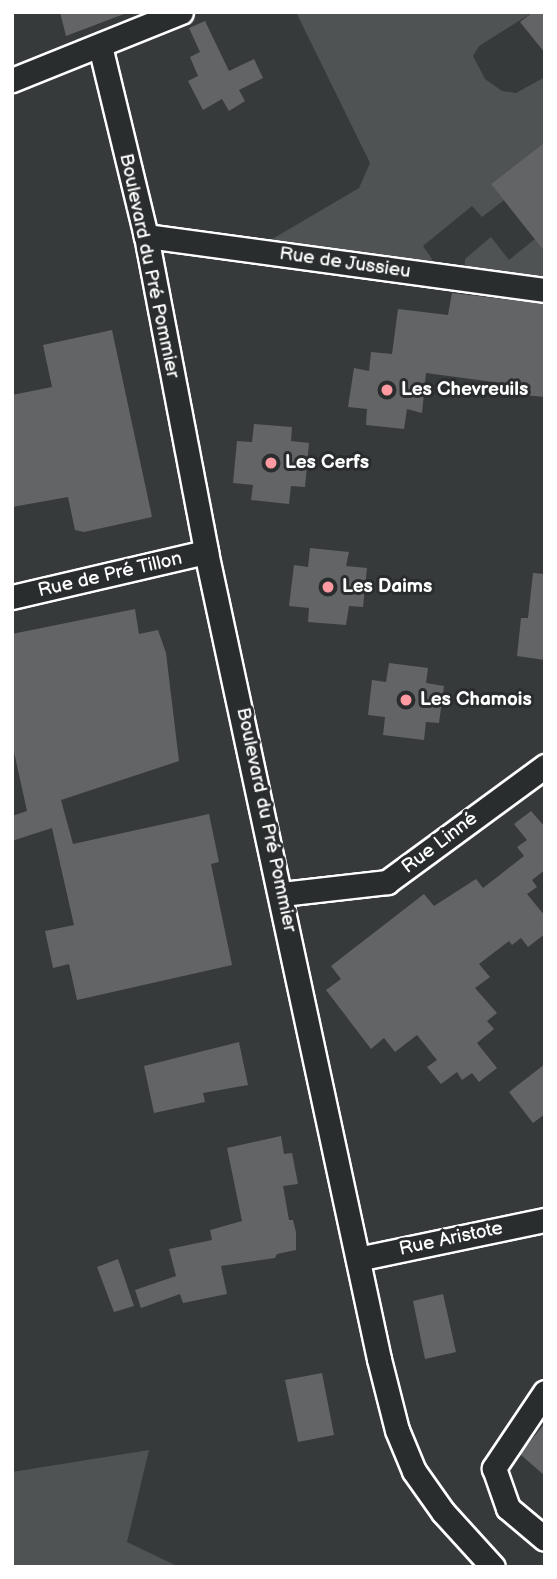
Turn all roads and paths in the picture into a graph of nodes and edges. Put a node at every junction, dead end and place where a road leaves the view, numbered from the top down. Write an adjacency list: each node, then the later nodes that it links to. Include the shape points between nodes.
1 (181, 12): 2 (street)
2 (100, 46): 3 (street); 4 (street, Boulevard du Pré Pommier)
3 (12, 80)
4 (146, 236): 5 (street, Rue de Jussieu); 6 (street, Boulevard du Pré Pommier)
5 (545, 290)
6 (206, 552): 7 (street, Rue de Pré Tillon); 9 (street, Boulevard du Pré Pommier)
7 (12, 597)
8 (545, 766): 9 (street, Rue Linné, via 387,882)
9 (282, 894): 11 (street, Boulevard du Pré Pommier)
10 (545, 1220): 11 (street, Rue Aristote)
11 (358, 1259): 14 (street, Boulevard du Pré Pommier, via 397,1430 414,1471 443,1512)
12 (545, 1392): 13 (street, via 494,1468 508,1508)
13 (545, 1539)
14 (493, 1567)

